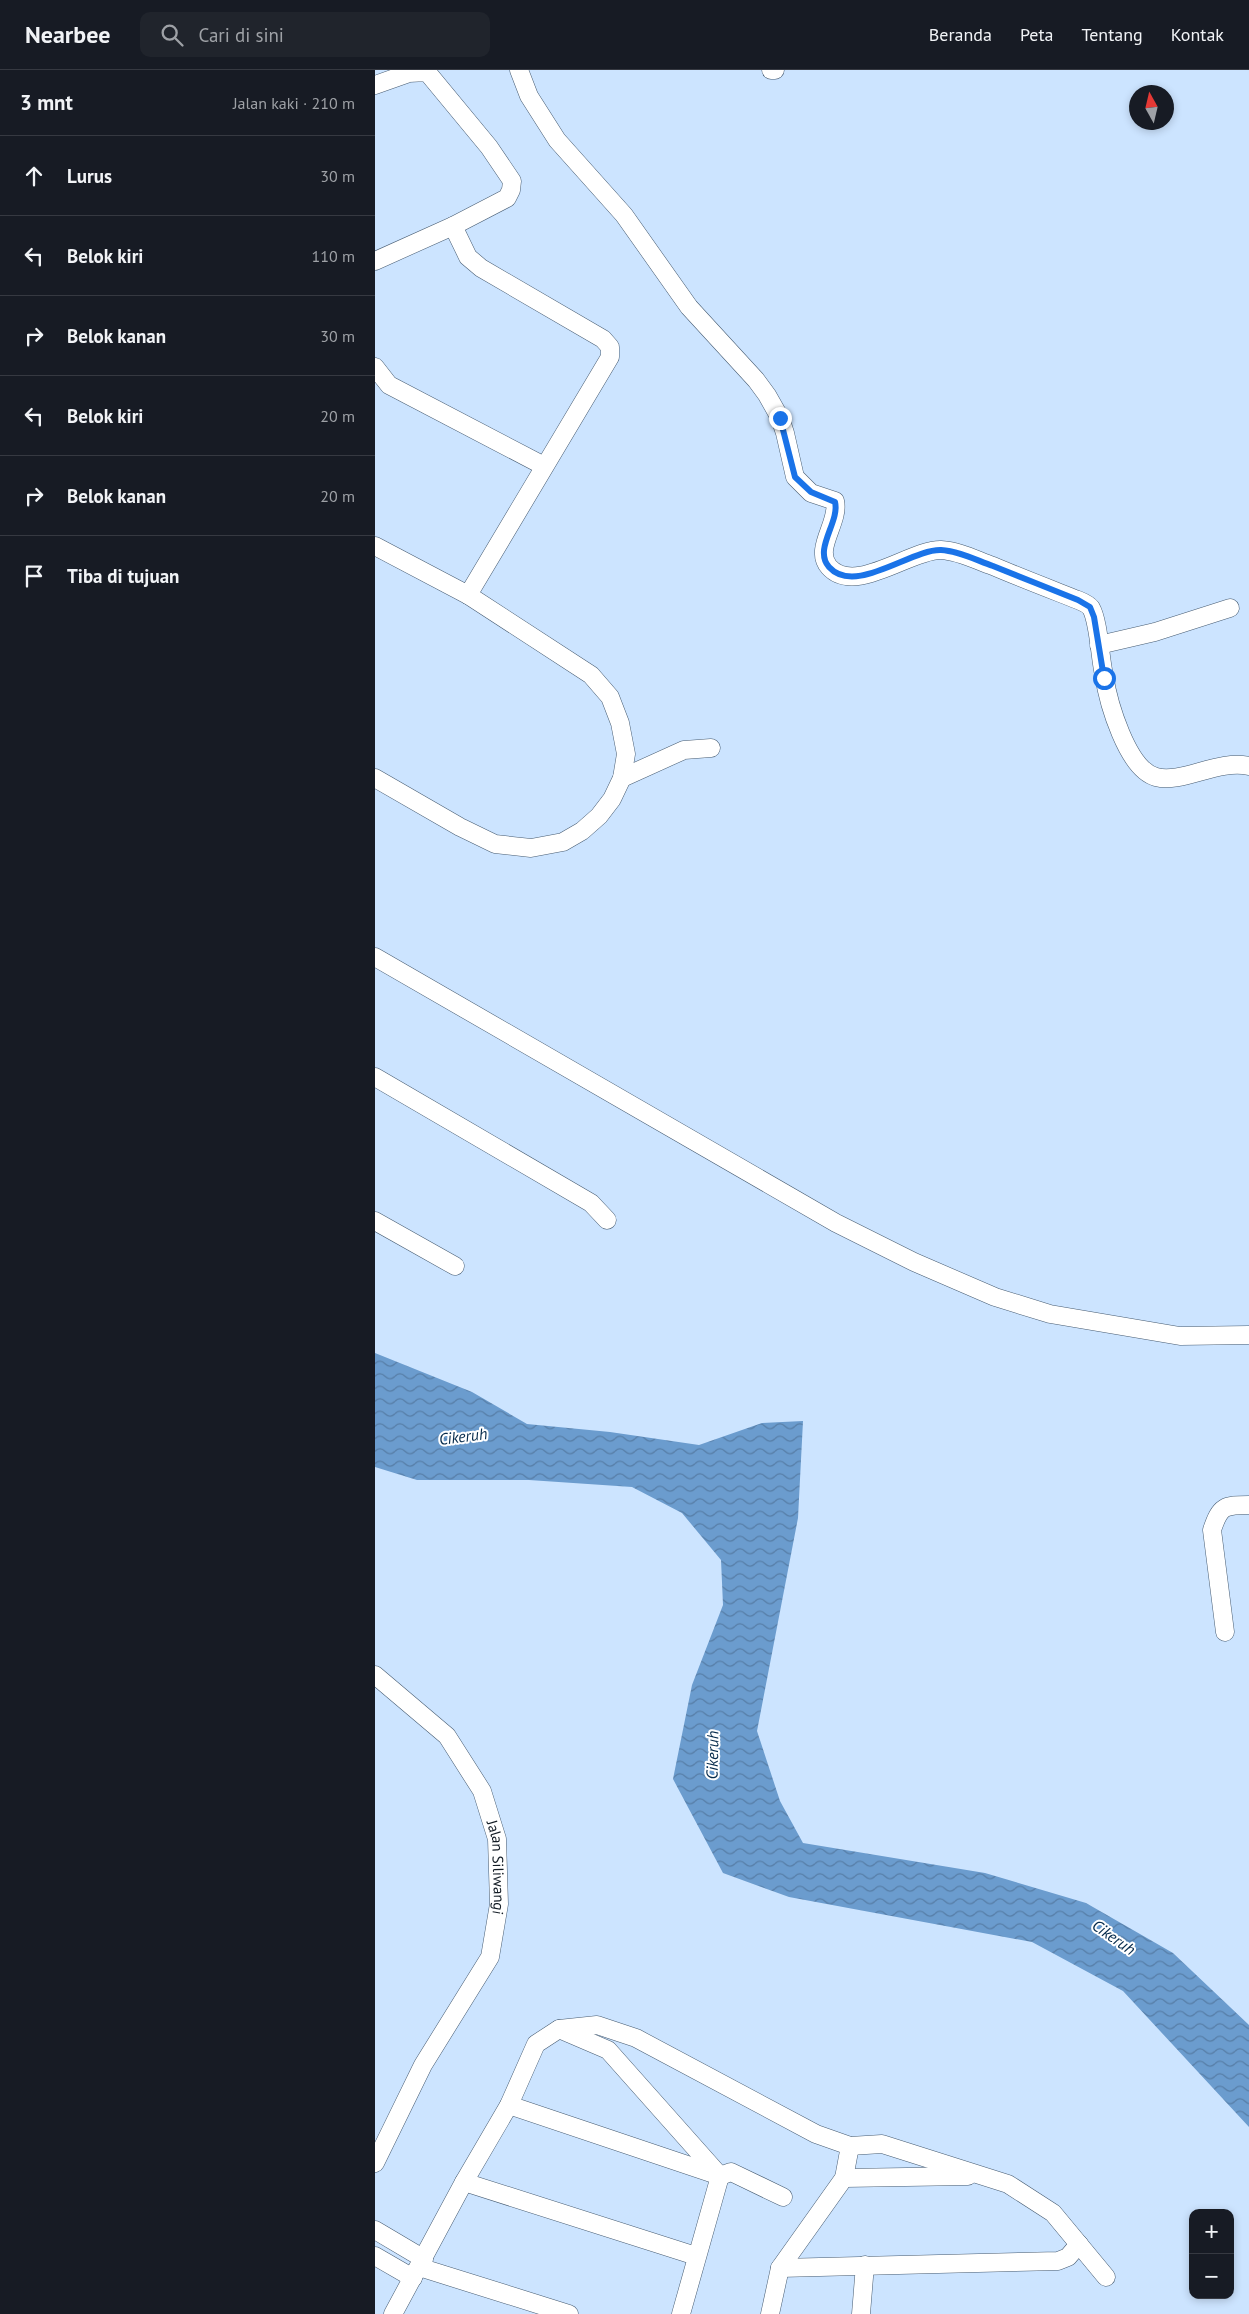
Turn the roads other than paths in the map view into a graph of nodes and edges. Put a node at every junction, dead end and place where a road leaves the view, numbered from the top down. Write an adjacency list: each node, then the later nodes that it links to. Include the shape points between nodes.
1 (519, 70): 12 (street, via 529,96 557,140 624,215 689,307 767,395 780,418 795,477 811,492 835,502 834,520 824,546 829,567 845,576 857,576 930,552 941,550 964,555 1084,602 1094,617)
2 (771, 70): 3 (street)
3 (775, 70)
4 (375, 84): 5 (street, via 409,73 427,72 489,147 512,181 507,198)
5 (453, 226): 6 (street); 8 (street, via 468,257 481,268 603,339 610,347 610,357)
6 (375, 261)
7 (375, 367): 8 (street, via 389,385)
8 (544, 466): 10 (street)
9 (375, 546): 10 (street)
10 (468, 595): 16 (street, via 591,675 611,697 621,723 626,754)
11 (1230, 608): 12 (street, via 1155,632)
12 (1099, 645): 14 (street, via 1115,720 1140,767 1165,779 1225,765 1238,763)
13 (711, 748): 16 (street, via 684,750)
14 (1249, 766)
15 (375, 778): 16 (street, via 495,844 531,848 563,842 582,831 599,816)
16 (622, 778)
17 (375, 957): 22 (street, via 835,1223 914,1262 995,1297 1050,1314 1180,1336)
18 (375, 1077): 19 (street, via 591,1203)
19 (607, 1220)
20 (375, 1221): 21 (street)
21 (455, 1266)
22 (1249, 1336)
23 (1249, 1505): 24 (street, via 1226,1507 1217,1514 1212,1530)
24 (1225, 1632)
25 (375, 1675): 29 (street, Jalan Siliwangi, via 447,1736 482,1791 497,1839 499,1904 490,1958 423,2065)
26 (559, 2029): 27 (street, via 536,2044); 28 (street, via 597,2025 636,2038 816,2134); 30 (street, via 608,2050)
27 (509, 2106): 30 (street); 33 (street)
28 (850, 2146): 31 (street, via 882,2144); 32 (street)
29 (375, 2163)
30 (720, 2176): 34 (street, via 731,2172); 38 (street)
31 (984, 2176): 32 (street); 36 (street, via 1009,2184 1053,2213)
32 (843, 2178): 41 (street)
33 (464, 2182): 38 (street); 40 (street)
34 (783, 2197)
35 (375, 2230): 40 (street)
36 (1079, 2244): 39 (street, via 1068,2257 1057,2261); 42 (street)
37 (375, 2256): 40 (street)
38 (696, 2256): 45 (street)
39 (865, 2265): 41 (street); 47 (street)
40 (419, 2268): 43 (street); 44 (street)
41 (780, 2268): 46 (street)
42 (1106, 2276)
43 (393, 2314)
44 (569, 2314)
45 (681, 2314)
46 (770, 2314)
47 (861, 2314)

